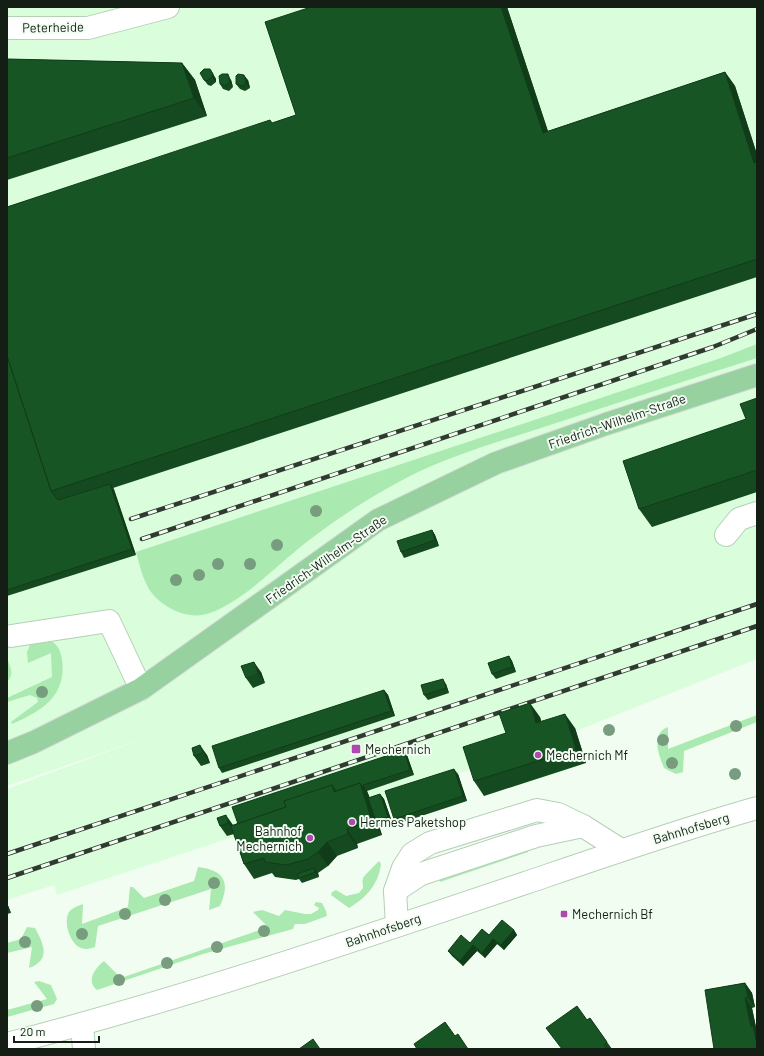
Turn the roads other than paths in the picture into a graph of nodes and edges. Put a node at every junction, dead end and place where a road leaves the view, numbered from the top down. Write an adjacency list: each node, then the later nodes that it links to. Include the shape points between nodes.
1 (168, 7): 2 (street, Peterheide, via 88,28)
2 (7, 28)
3 (757, 375): 7 (main road, Friedrich-Wilhelm-Straße, via 496,463 378,520)
4 (757, 513): 5 (street, via 739,519)
5 (726, 535)
6 (11, 636): 7 (street, via 109,621)
7 (141, 689): 8 (main road, Friedrich-Wilhelm-Straße)
8 (7, 753)
9 (757, 808): 10 (street, Bahnhofsberg)
10 (621, 850): 11 (street, Bahnhofsberg); 11 (street, via 558,814 537,810 430,843 412,854 403,868 395,890)
11 (397, 925): 12 (street, Bahnhofsberg)
12 (82, 1025): 13 (street, Bahnhofsberg); 14 (street)
13 (7, 1044)
14 (84, 1049)

